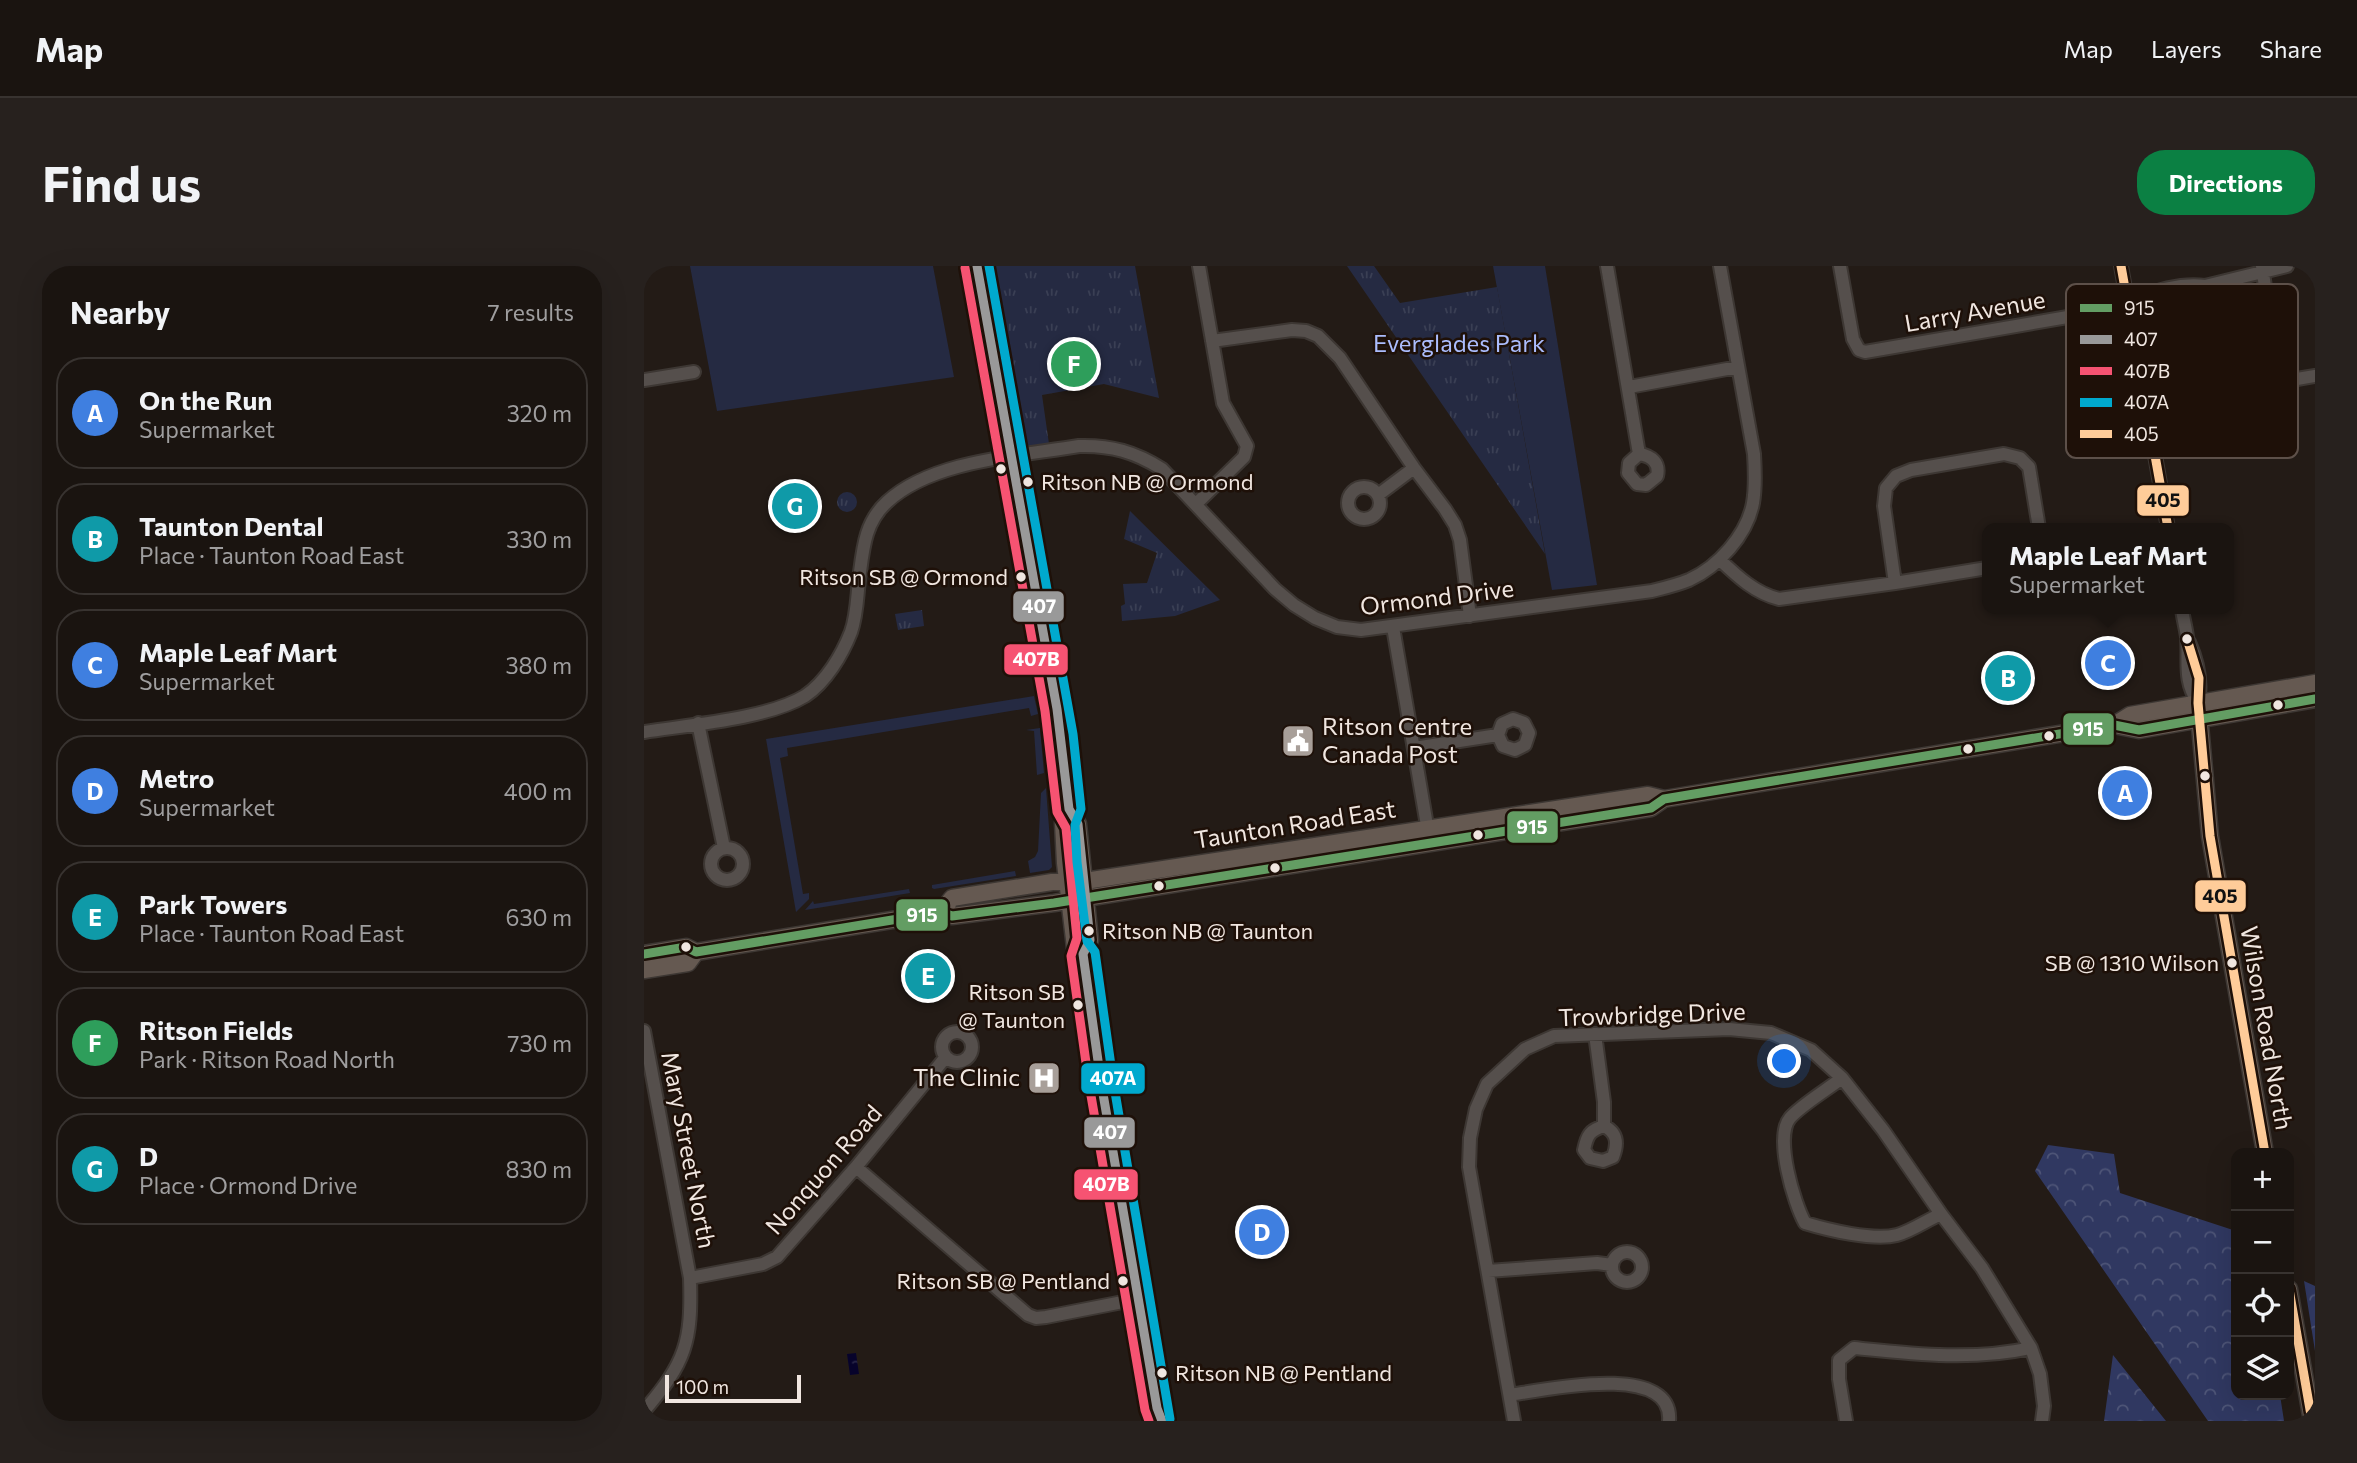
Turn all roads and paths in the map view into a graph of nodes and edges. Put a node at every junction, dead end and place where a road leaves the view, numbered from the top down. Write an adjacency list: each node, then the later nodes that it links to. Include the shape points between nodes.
1 (977, 266): 18 (main road)
2 (1199, 266): 12 (street)
3 (1607, 266): 16 (street)
4 (1720, 266): 13 (street, Ormond Drive)
5 (1840, 266): 11 (street, Larry Avenue, via 1859,350 1870,352)
6 (2121, 266): 9 (street)
7 (2287, 266): 8 (street, Larry Avenue)
8 (2262, 268): 10 (street, Larry Avenue)
9 (2124, 284)
10 (2211, 284)
11 (2066, 317)
12 (1212, 341): 20 (street, via 1292,330 1318,336 1340,358); 22 (street, via 1223,403 1246,440 1247,452)
13 (1738, 367): 16 (street); 25 (street, Ormond Drive, via 1756,478 1753,506)
14 (694, 372): 15 (street)
15 (644, 380)
16 (1629, 387): 17 (street)
17 (1639, 454)
18 (1012, 457): 22 (street, Ormond Drive, via 1079,446 1118,448 1142,456 1162,470); 34 (street, Ormond Drive, via 956,467 913,483 874,515 865,535 851,631 838,660 806,695 771,710); 39 (main road, via 1061,736)
19 (2155, 458): 24 (street)
20 (1414, 468): 21 (street); 29 (street, via 1455,525)
21 (1378, 495)
22 (1196, 504): 30 (street, Ormond Drive, via 1294,605 1348,629)
23 (2038, 523): 27 (street, via 2029,467 2020,458 2004,454 1896,475 1886,488 1884,506)
24 (2167, 523)
25 (1720, 560): 27 (street, via 1750,587 1779,599); 29 (street, Ormond Drive, via 1689,580 1652,591)
26 (1982, 569): 27 (street)
27 (1895, 583)
28 (2183, 614): 33 (street, Wilson Road North, via 2190,689)
29 (1470, 616): 30 (street, Ormond Drive)
30 (1393, 627): 37 (street)
31 (2315, 683): 33 (main road, Taunton Road East)
32 (2315, 699): 33 (main road, Taunton Road East)
33 (2199, 711): 38 (main road, Taunton Road East, via 2138,730 2114,725); 56 (main road, Wilson Road North, via 2210,836)
34 (698, 723): 35 (street, Ormond Drive); 42 (street)
35 (644, 732)
36 (1498, 735): 37 (street)
37 (1414, 748): 40 (street)
38 (1664, 799): 40 (main road, Taunton Road East, via 1648,795); 41 (main road, Taunton Road East, via 1651,808)
39 (1069, 809): 43 (main road, via 1063,823); 44 (main road, via 1077,824)
40 (1427, 827): 41 (street); 44 (main road, Taunton Road East)
41 (1430, 844): 44 (main road, Taunton Road East)
42 (724, 848)
43 (1067, 882): 44 (main road, Taunton Road East); 45 (main road); 46 (main road, Taunton Road East, via 952,898)
44 (1086, 890): 45 (main road, Taunton Road East); 49 (main road, via 1090,940)
45 (1069, 901): 46 (main road, Taunton Road East, via 952,916); 49 (main road, via 1076,948)
46 (941, 912): 47 (main road, Taunton Road East)
47 (696, 952): 48 (main road, Taunton Road East, via 686,947); 50 (main road, Taunton Road East, via 688,963)
48 (644, 954)
49 (1083, 954): 62 (main road)
50 (644, 970)
51 (644, 1031): 61 (street, Mary Street North)
52 (1595, 1034): 54 (street, Trowbridge Drive, via 1729,1029 1771,1033 1811,1050); 55 (street); 60 (street, Trowbridge Drive, via 1554,1036 1525,1049 1487,1084 1474,1118 1469,1167)
53 (945, 1058): 57 (street, Nonquon Road)
54 (1842, 1079): 58 (street, Trowbridge Drive); 58 (street, via 1788,1119 1782,1138 1796,1206 1805,1223 1896,1235)
55 (1604, 1126)
56 (2264, 1148)
57 (856, 1167): 61 (street, Nonquon Road, via 771,1261); 62 (street, via 1028,1315 1046,1317)
58 (1941, 1214): 64 (street, Trowbridge Drive, via 1982,1268)
59 (1612, 1265): 60 (street)
60 (1488, 1271): 65 (street, Trowbridge Drive)
61 (690, 1278): 66 (street, via 691,1317 681,1361)
62 (1138, 1299): 67 (main road)
63 (2294, 1318): 72 (main road)
64 (2031, 1348): 70 (street, via 1933,1356 1854,1349 1839,1360); 71 (street, Trowbridge Drive, via 2040,1374)
65 (1510, 1395): 68 (street, Trowbridge Drive); 69 (street, via 1580,1384 1641,1385 1661,1396)
66 (644, 1411)
67 (1159, 1417)
68 (1514, 1421)
69 (1670, 1421)
70 (1846, 1421)
71 (2042, 1421)
72 (2312, 1421)

